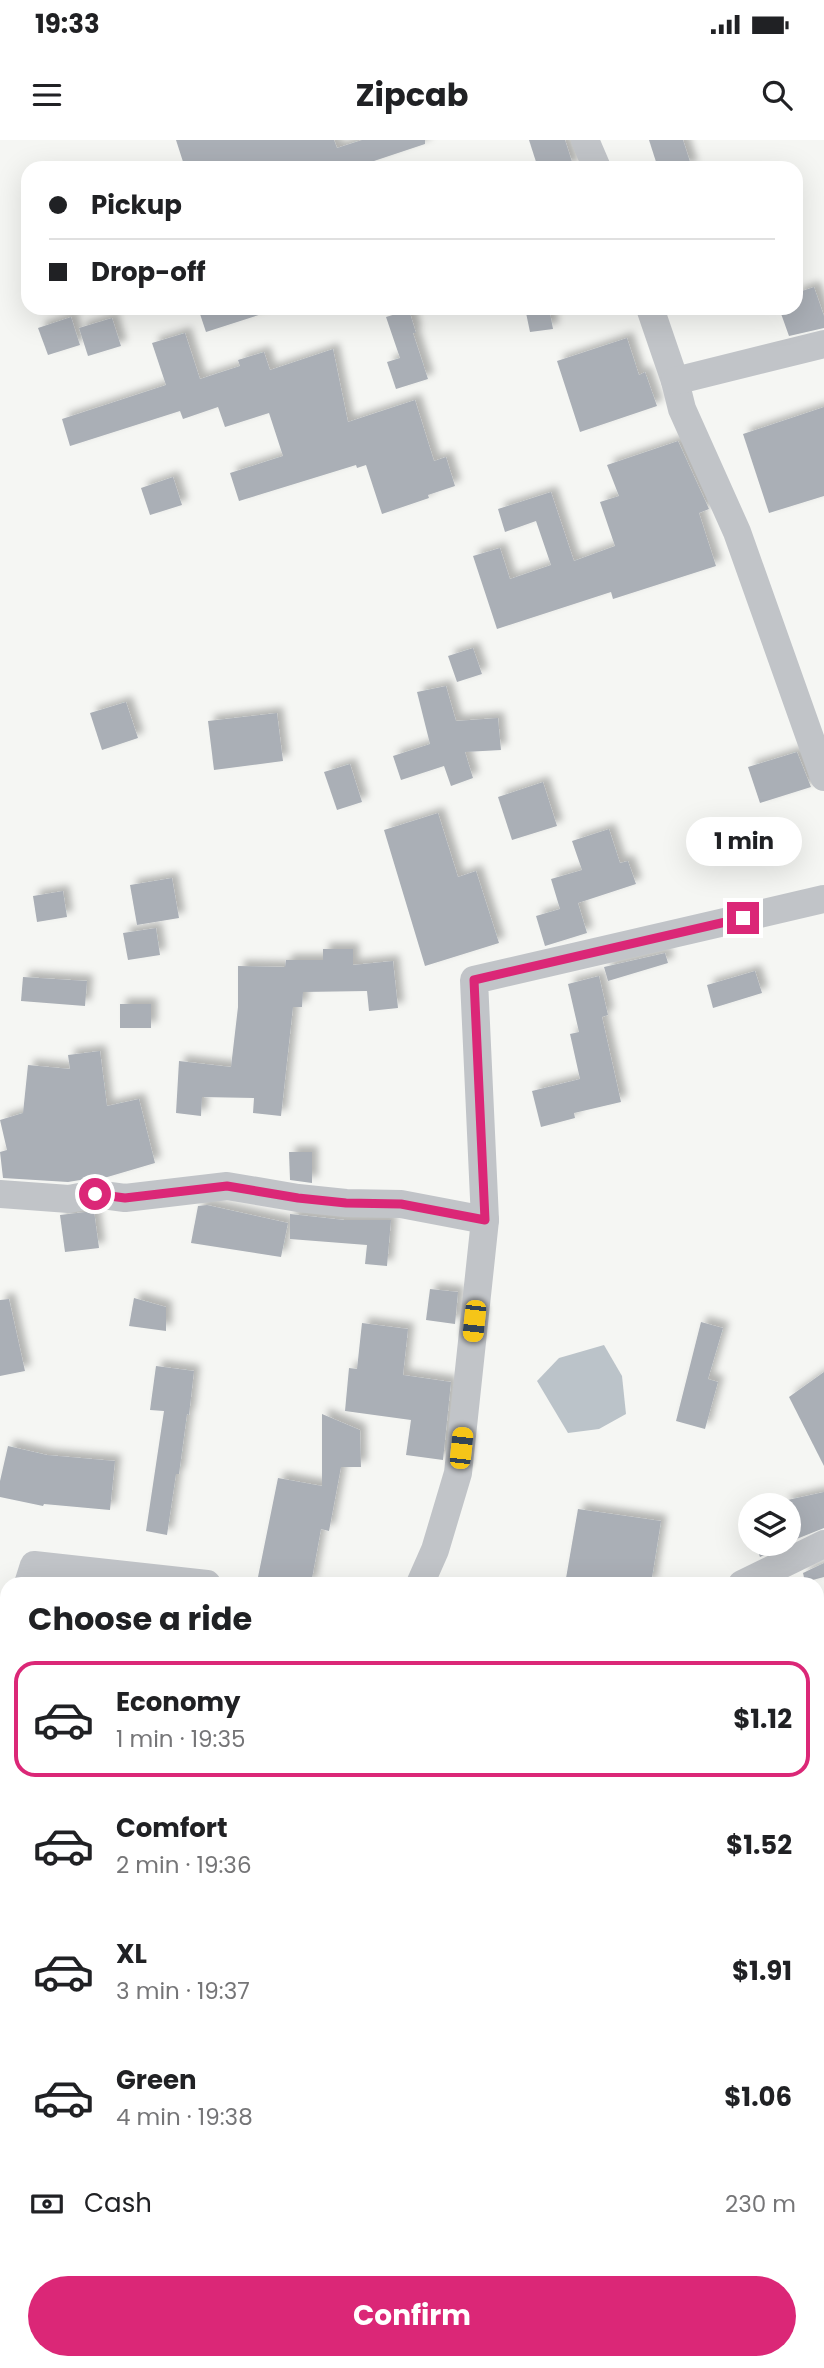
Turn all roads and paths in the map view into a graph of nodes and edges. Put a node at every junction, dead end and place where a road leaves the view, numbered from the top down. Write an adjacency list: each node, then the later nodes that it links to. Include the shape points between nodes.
1 (585, 140): 2 (street)
2 (594, 161)
3 (652, 315): 5 (street)
4 (824, 344): 5 (street)
5 (676, 381): 6 (street, via 682,409 737,532)
6 (824, 777)
7 (824, 900): 9 (street, via 474,980)
8 (0, 1194): 9 (street, via 125,1198 227,1186 346,1203 401,1204)
9 (485, 1220): 13 (street, via 458,1473)
10 (824, 1544): 14 (street)
11 (30, 1577): 12 (street, via 34,1565)
12 (143, 1577)
13 (423, 1577)
14 (756, 1577)

